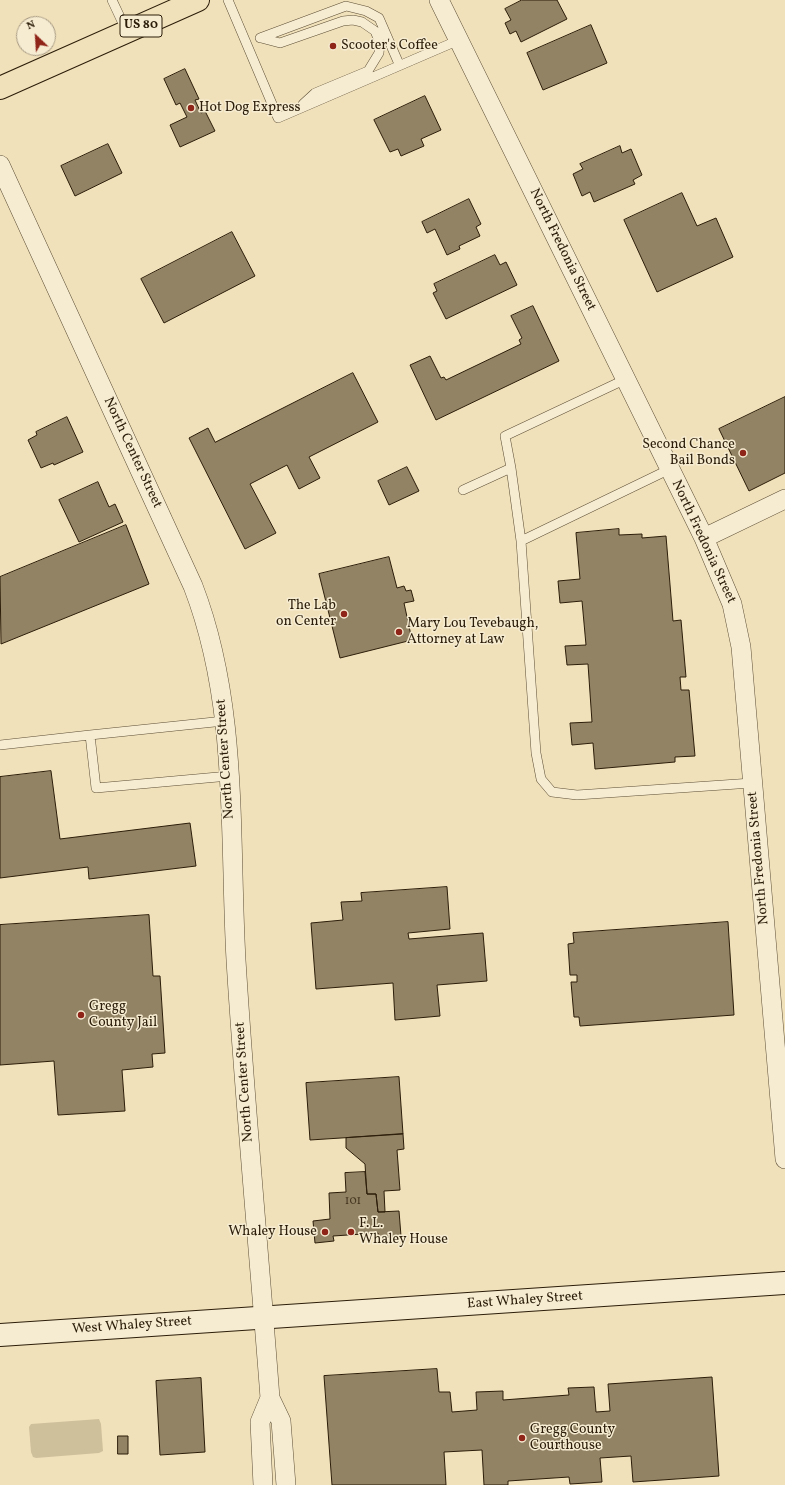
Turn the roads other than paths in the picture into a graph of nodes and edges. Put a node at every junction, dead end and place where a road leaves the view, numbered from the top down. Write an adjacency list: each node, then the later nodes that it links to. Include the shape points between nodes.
1 (112, 0): 5 (lane)
2 (198, 0): 5 (main road, US 80)
3 (228, 0): 8 (lane)
4 (440, 0): 7 (street, North Fredonia Street)
5 (127, 32): 10 (main road, US 80)
6 (261, 38): 8 (lane); 9 (lane, via 346,6 366,11 379,18); 11 (lane, via 280,43 343,21 353,20 362,22 375,31 380,43 379,53 368,71 315,93)
7 (459, 40): 9 (lane); 13 (street, North Fredonia Street)
8 (247, 43): 11 (lane, via 278,118)
9 (399, 64): 11 (lane)
10 (0, 88)
11 (297, 109)
12 (0, 165): 20 (street, North Center Street, via 193,586 215,654)
13 (626, 379): 14 (lane, via 505,436); 15 (street, North Fredonia Street)
14 (511, 468): 16 (lane); 19 (lane)
15 (670, 469): 18 (street, North Fredonia Street); 19 (lane)
16 (463, 490)
17 (785, 498): 18 (street)
18 (704, 538): 24 (street, North Fredonia Street, via 728,589 736,618 741,647)
19 (521, 541): 24 (lane, via 536,753 541,780 552,792 577,795)
20 (224, 721): 21 (lane); 23 (street, North Center Street)
21 (90, 735): 22 (lane); 23 (lane, via 96,788)
22 (0, 745)
23 (229, 776): 27 (street, North Center Street, via 236,958 252,1191)
24 (752, 783): 25 (street, North Fredonia Street)
25 (785, 1159)
26 (785, 1283): 27 (street, East Whaley Street)
27 (264, 1318): 28 (street, West Whaley Street); 29 (street, North Center Street)
28 (0, 1335)
29 (270, 1398): 30 (street, North Center Street, via 260,1422); 31 (street, North Center Street, via 281,1422)
30 (264, 1485)
31 (286, 1485)

